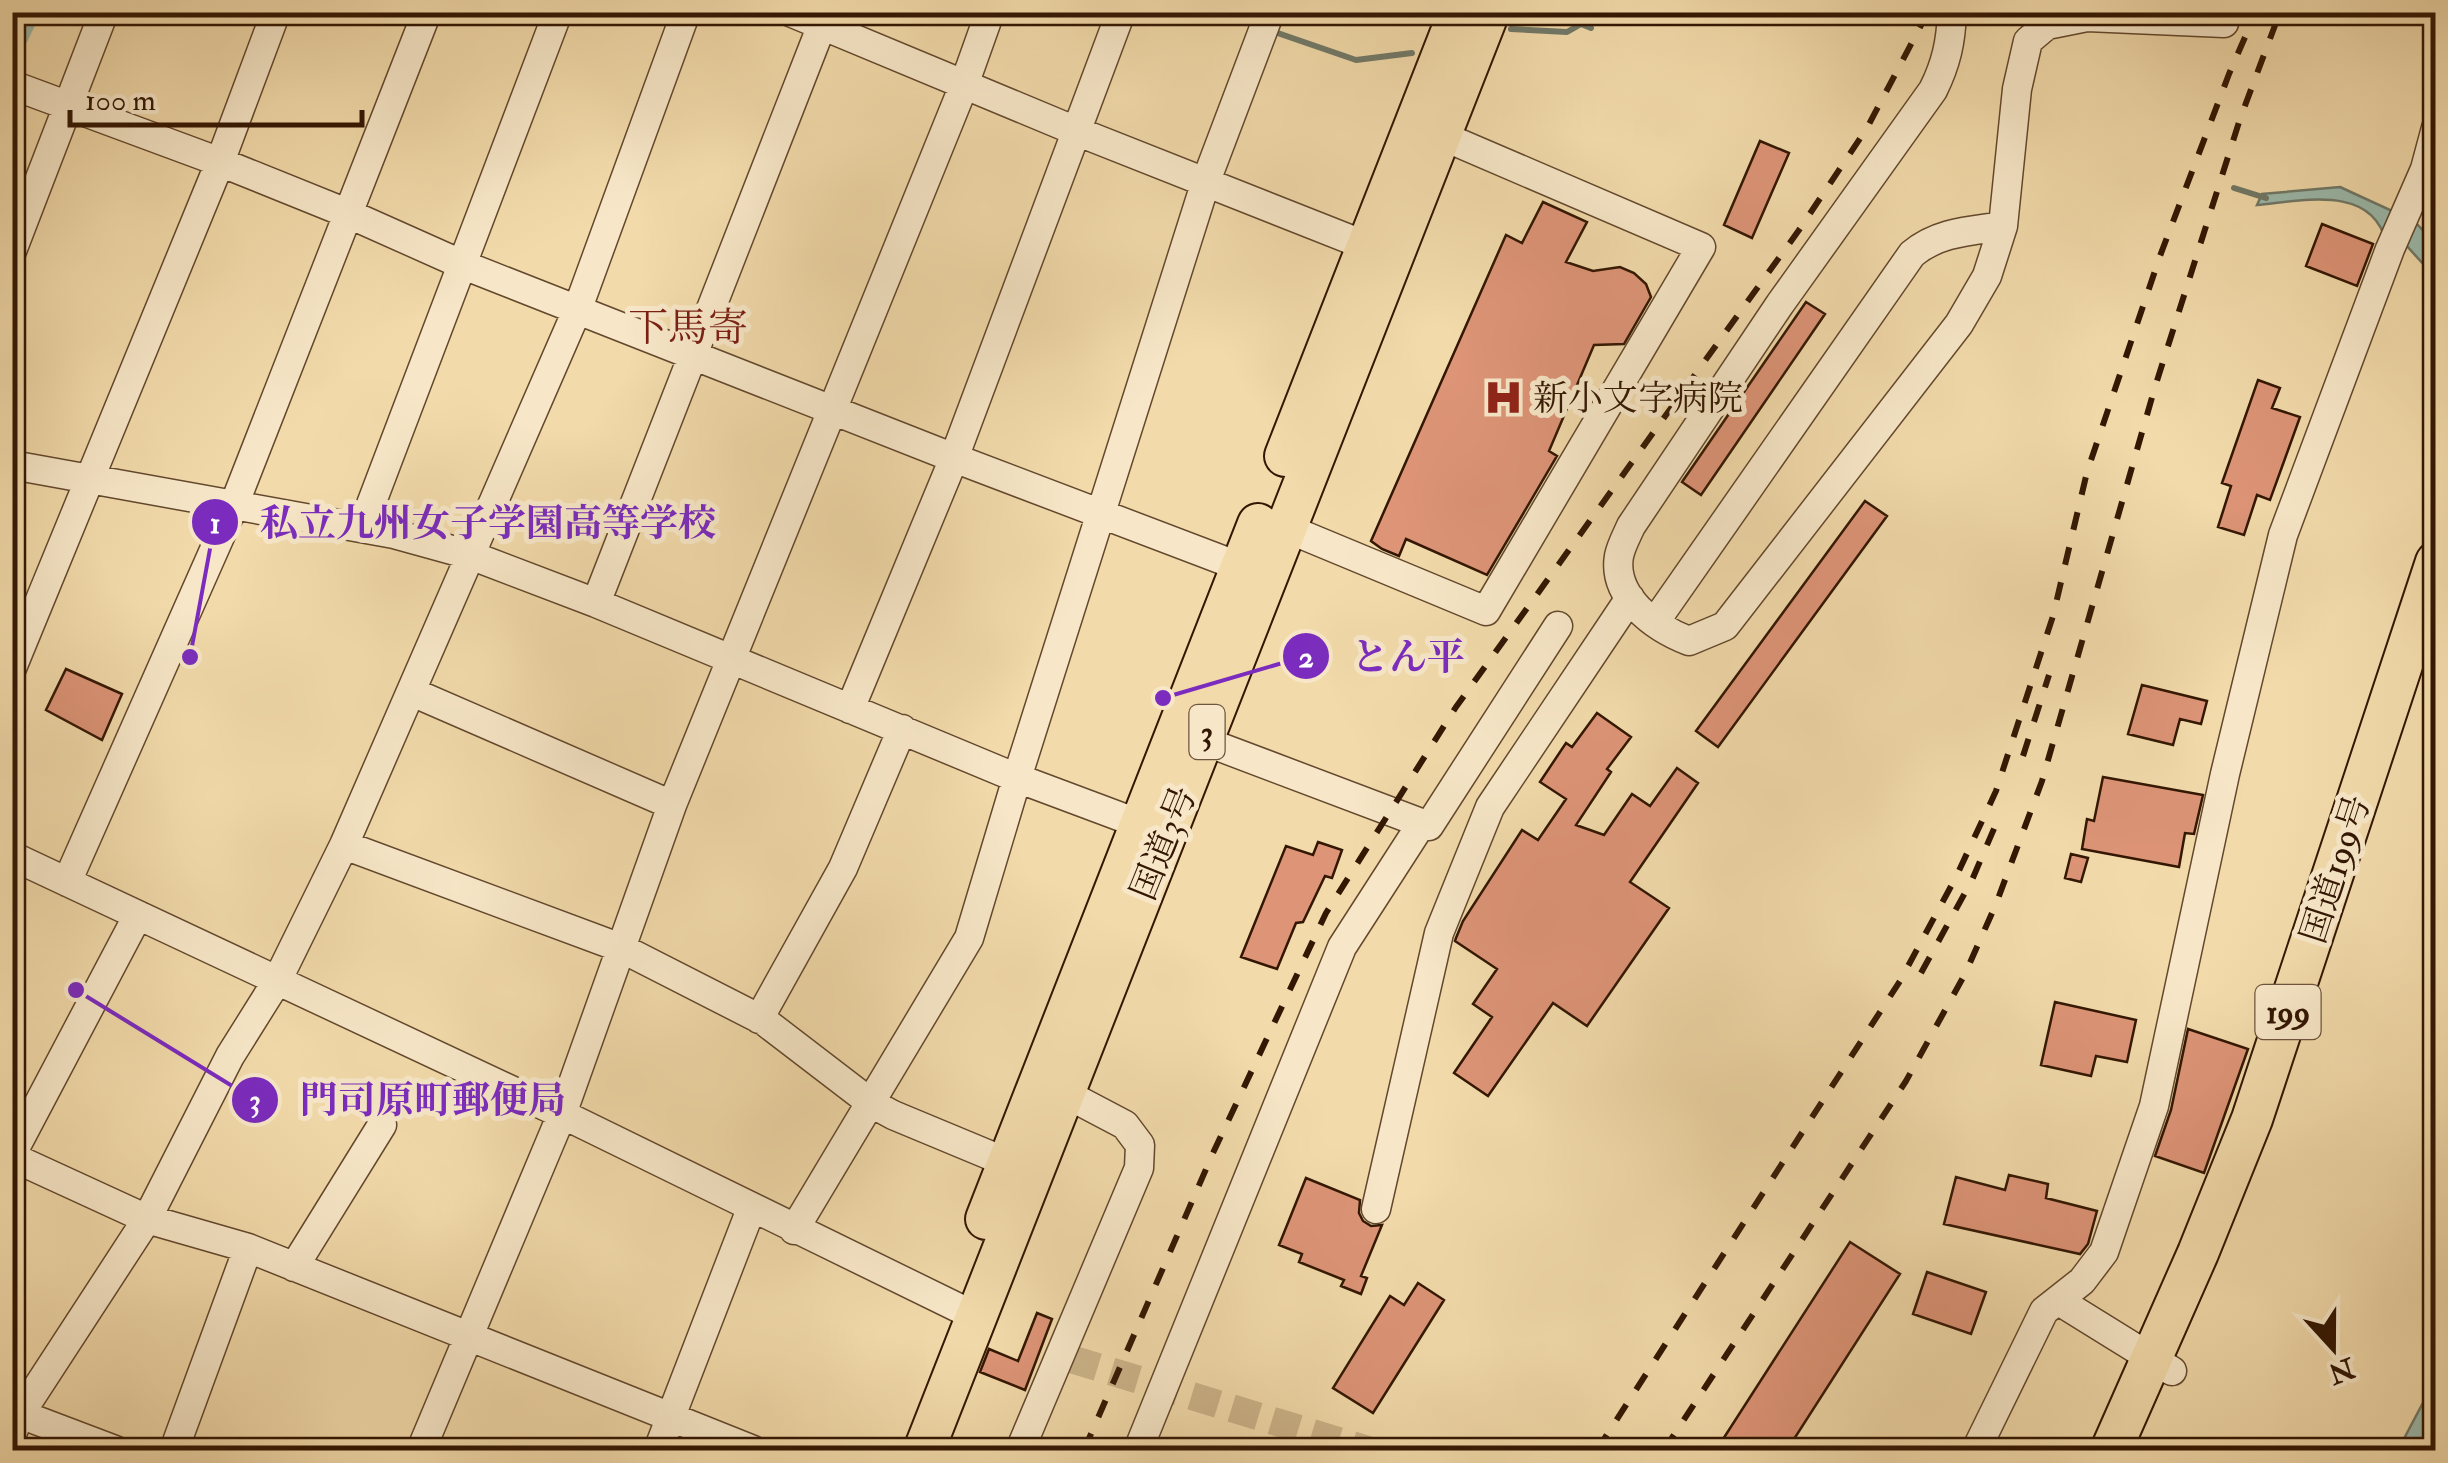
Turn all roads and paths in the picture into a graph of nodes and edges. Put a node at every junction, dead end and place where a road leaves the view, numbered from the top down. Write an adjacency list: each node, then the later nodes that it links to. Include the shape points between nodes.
1 (104, 12): 17 (street)
2 (276, 12): 21 (street)
3 (427, 12): 23 (street)
4 (558, 12): 27 (street)
5 (686, 12): 28 (street)
6 (790, 12): 12 (street)
7 (990, 12): 15 (street)
8 (1121, 12): 20 (street)
9 (1459, 12): 19 (highway, 国道3号 / 3)
10 (1490, 12): 19 (highway, 国道3号 / 3)
11 (1952, 12): 41 (street, via 1952,40 1933,90 1630,526 1619,557)
12 (825, 19): 15 (street); 29 (street)
13 (1266, 23): 22 (street)
14 (2224, 23): 24 (street, via 2088,17 2047,25 2028,41)
15 (964, 85): 20 (street); 30 (street)
16 (12, 86): 17 (street)
17 (67, 106): 21 (street); 25 (street)
18 (2436, 128): 76 (street, via 2283,535 2154,1106 2104,1252)
19 (1428, 130): 26 (highway, 国道3号 / 3); 37 (street, via 1701,248 1486,611)
20 (1076, 132): 22 (street); 31 (street)
21 (220, 162): 23 (street); 33 (street)
22 (1206, 181): 26 (street); 35 (street)
23 (349, 214): 27 (street); 34 (street)
24 (2004, 226): 43 (street, via 1943,235 1912,254); 43 (street, via 1987,276 1959,324 1724,626 1688,641)
25 (12, 251)
26 (1380, 251): 37 (highway, 国道3号 / 3); 40 (highway, 国道3号 / 3)
27 (461, 264): 28 (street); 36 (street)
28 (578, 308): 29 (street); 38 (street)
29 (694, 353): 30 (street); 42 (street)
30 (833, 409): 31 (street); 46 (street)
31 (954, 458): 35 (street); 49 (street)
32 (12, 464): 33 (street)
33 (91, 479): 34 (street); 47 (street)
34 (234, 505): 36 (street); 59 (street)
35 (1102, 515): 40 (street); 52 (street)
36 (362, 528): 38 (street)
37 (1286, 528): 40 (highway, 国道3号 / 3)
38 (470, 555): 42 (street); 48 (street)
39 (2436, 562): 79 (highway, 国道199号 / 199, via 2252,1119)
40 (1254, 572): 51 (highway, 国道3号 / 3); 55 (highway, 国道3号 / 3)
41 (1630, 598): 43 (street); 56 (street, via 1490,807)
42 (596, 603): 46 (street)
43 (1655, 622)
44 (1558, 626): 54 (street)
45 (2436, 638): 79 (highway, 国道199号 / 199, via 2274,1131)
46 (733, 662): 49 (street); 53 (street)
47 (12, 668)
48 (412, 692): 53 (street); 57 (street)
49 (850, 709): 50 (street)
50 (902, 730): 52 (street); 63 (street, via 842,868)
51 (1204, 741): 54 (street); 55 (highway, 国道3号 / 3)
52 (1016, 778): 55 (street); 65 (street, via 970,938)
53 (672, 806): 61 (street)
54 (1425, 824): 56 (street); 90 (street, via 1342,947)
55 (1154, 829): 64 (highway, 国道3号 / 3)
56 (1478, 839): 71 (street, via 1439,933)
57 (344, 845): 61 (street); 62 (street)
58 (12, 856): 59 (street)
59 (68, 882): 60 (street)
60 (138, 915): 62 (street); 68 (street)
61 (621, 948): 63 (street); 66 (street)
62 (278, 981): 66 (street); 72 (street, via 230,1056)
63 (759, 1019): 65 (street)
64 (1052, 1086): 69 (highway, 国道3号 / 3); 77 (highway, 国道3号 / 3); 89 (street, via 1125,1125 1140,1145 1140,1168)
65 (871, 1103): 69 (street); 73 (street)
66 (562, 1114): 70 (street); 78 (street)
67 (382, 1125): 75 (street)
68 (12, 1156): 72 (street)
69 (1006, 1162): 77 (highway, 国道3号 / 3)
70 (751, 1209): 73 (street); 80 (street)
71 (1376, 1209)
72 (147, 1219): 74 (street); 81 (street)
73 (794, 1230): 77 (street)
74 (248, 1248): 75 (street); 83 (street)
75 (294, 1267): 78 (street)
76 (2059, 1301): 79 (street); 91 (street, via 2044,1311)
77 (964, 1310): 87 (highway, 国道3号 / 3); 88 (highway, 国道3号 / 3)
78 (468, 1338): 80 (street); 84 (street)
79 (2161, 1364): 92 (highway, 国道199号 / 199); 93 (highway, 国道199号 / 199)
80 (671, 1418): 85 (street); 86 (street)
81 (15, 1420): 82 (street)
82 (115, 1450)
83 (174, 1450)
84 (421, 1450)
85 (658, 1450)
86 (752, 1450)
87 (894, 1450)
88 (924, 1450)
89 (1020, 1450)
90 (1138, 1450)
91 (1976, 1450)
92 (2111, 1450)
93 (2138, 1450)

